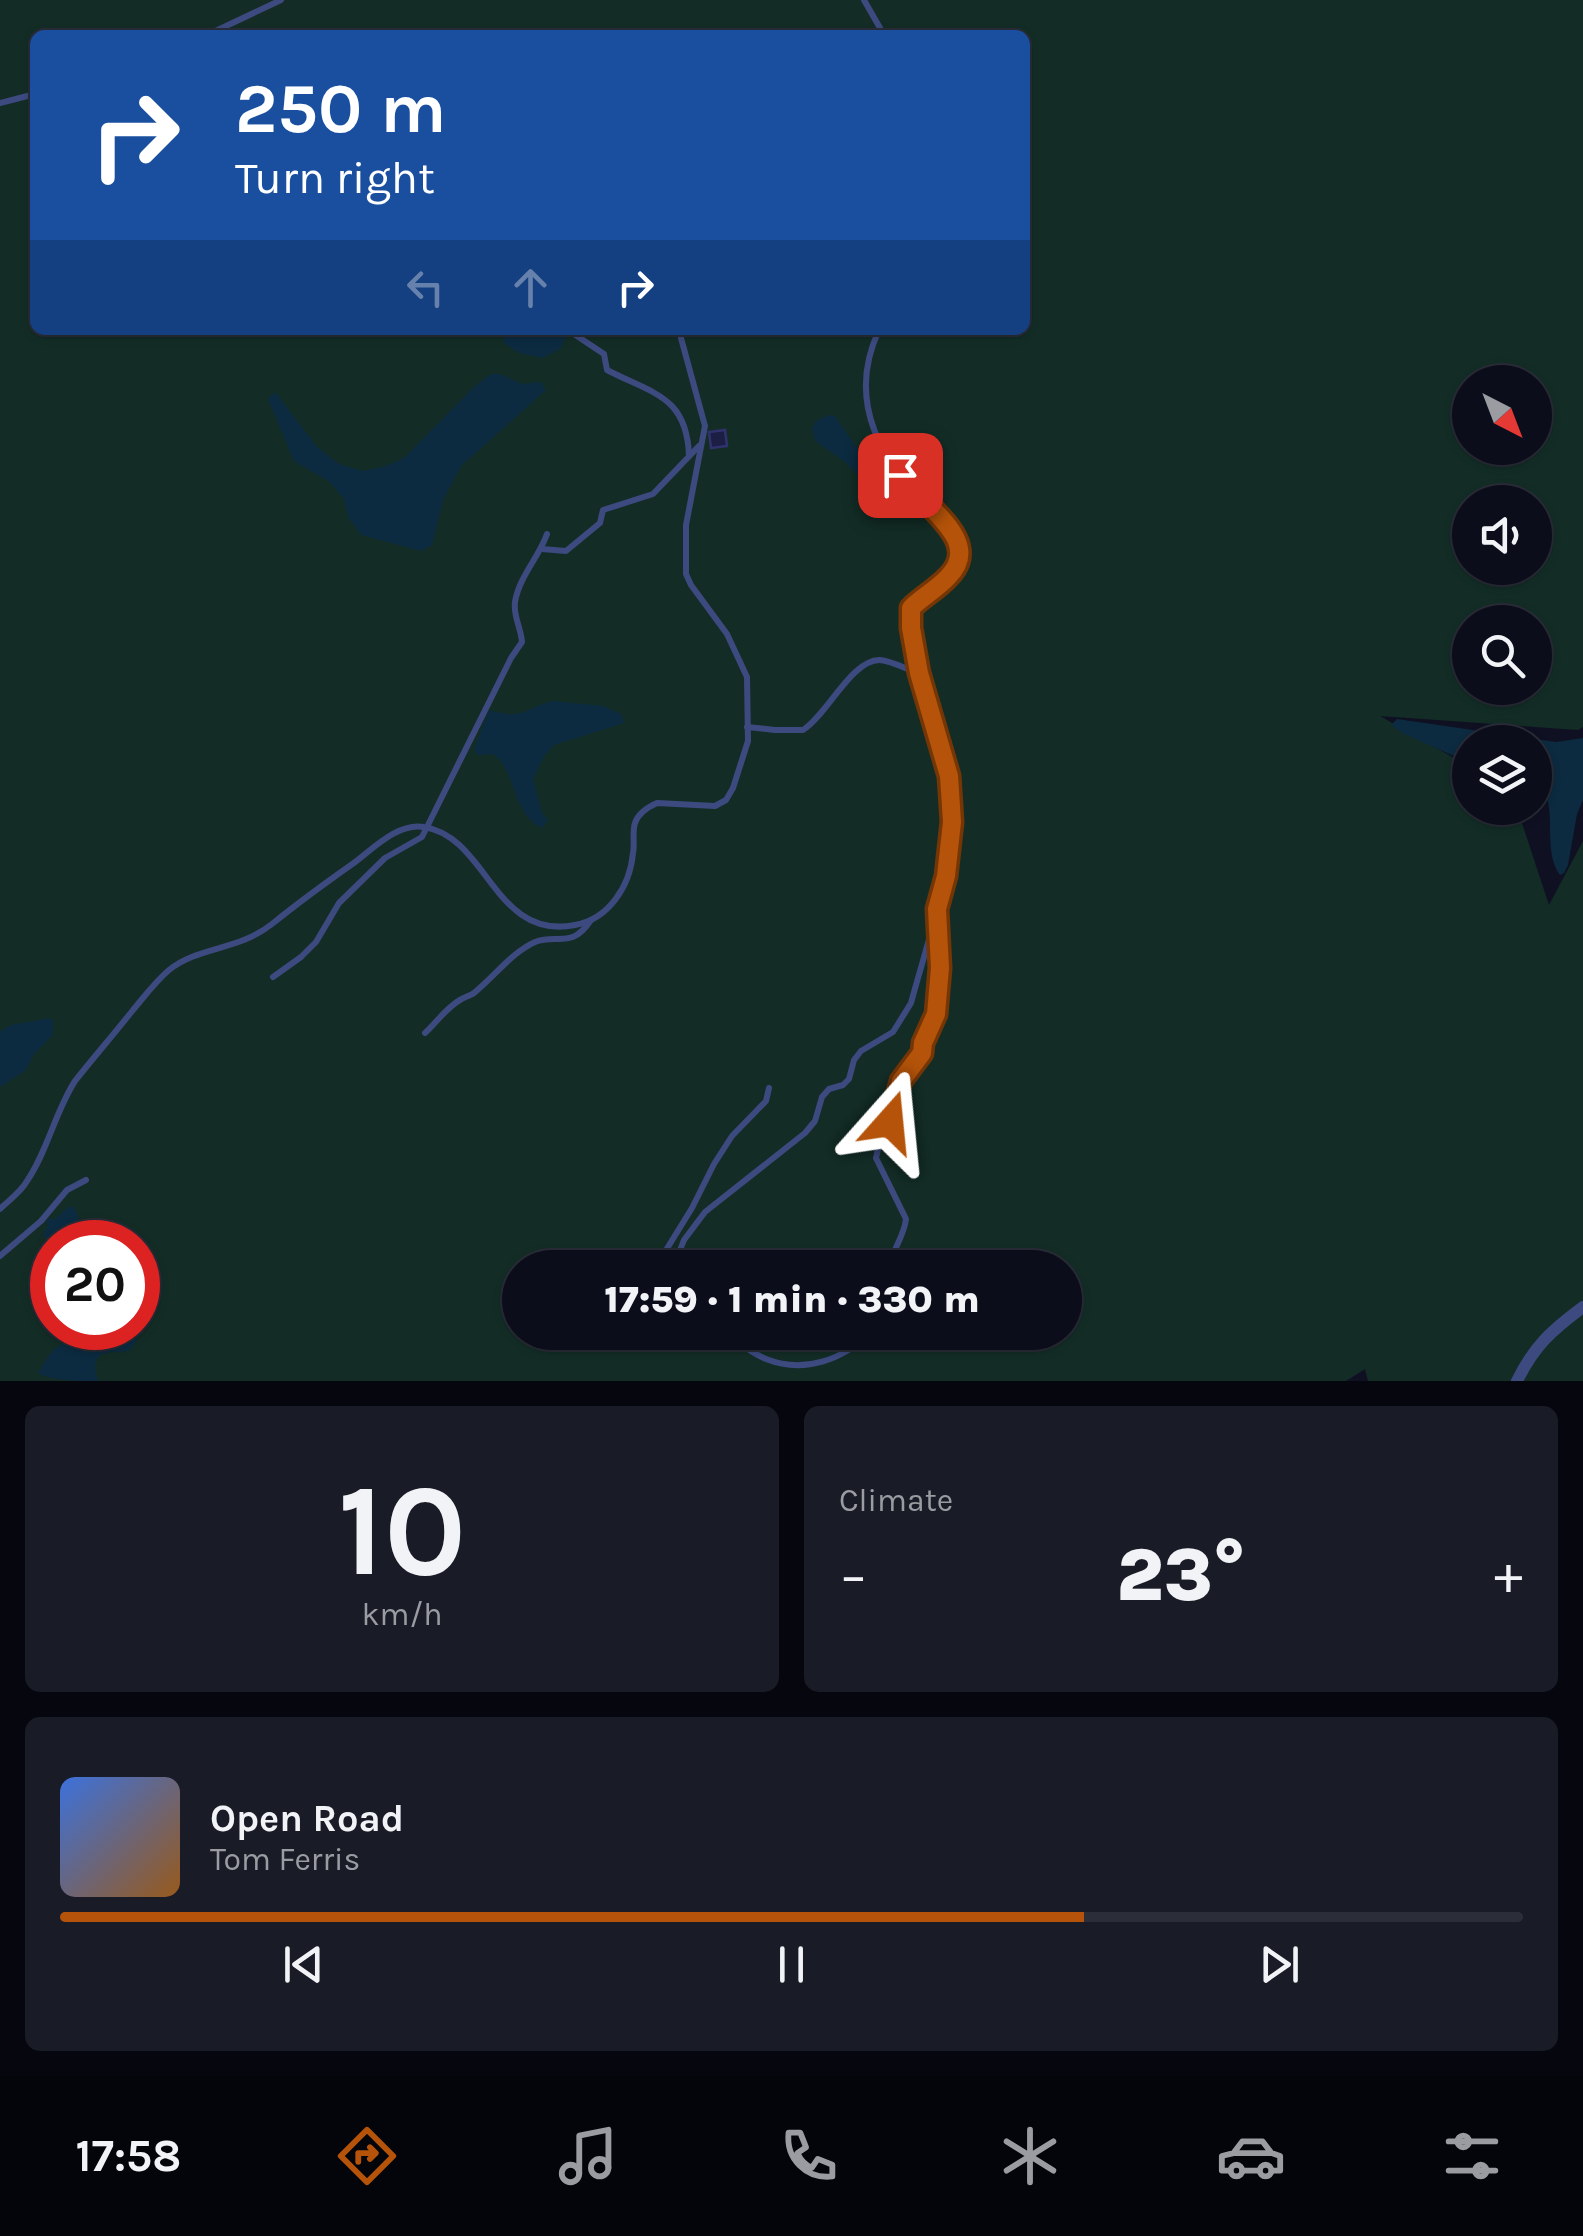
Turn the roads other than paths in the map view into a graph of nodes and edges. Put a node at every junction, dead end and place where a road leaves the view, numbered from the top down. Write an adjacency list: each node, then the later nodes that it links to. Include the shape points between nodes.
1 (281, 0): 3 (lane)
2 (864, 0): 4 (lane)
3 (218, 30)
4 (881, 30)
5 (30, 95): 6 (lane)
6 (0, 103)
7 (576, 335): 11 (lane, via 604,354 607,370 671,404 688,434)
8 (876, 335): 14 (lane, via 865,379 876,439 951,528 960,548 948,578 911,608)
9 (682, 338): 10 (lane, via 705,426)
10 (700, 445): 11 (lane); 15 (lane, via 686,525 686,574 741,660)
11 (689, 457): 13 (lane, via 654,494 603,510 600,523 566,551)
12 (547, 534): 13 (lane)
13 (542, 549): 16 (lane, via 515,601 522,642)
14 (919, 673): 15 (lane, via 870,662 804,730); 17 (lane, via 949,776 952,822)
15 (747, 726): 18 (lane, via 748,741 726,800 648,807 636,821 626,882)
16 (426, 827): 18 (lane, via 470,856 498,895 533,922 560,928); 19 (lane, via 422,837 385,858 349,892 316,942); 23 (lane, via 375,844 245,941 166,972 75,1081 26,1185)
17 (937, 909): 25 (lane, via 903,1019 861,1051 849,1079 822,1097 805,1133 704,1212); 26 (lane, via 936,1014 922,1053 901,1081 876,1158 906,1219)
18 (592, 919): 20 (lane, via 569,938 544,939 518,952)
19 (273, 977)
20 (426, 1033)
21 (769, 1088): 24 (lane, via 766,1101 714,1164)
22 (86, 1180): 27 (lane, via 67,1190)
23 (0, 1209)
24 (665, 1250)
25 (680, 1250)
26 (894, 1250)
27 (0, 1256)
28 (1583, 1308): 31 (street, via 1528,1357)
29 (753, 1350): 30 (lane, via 796,1365)
30 (850, 1350)
31 (1517, 1381)

